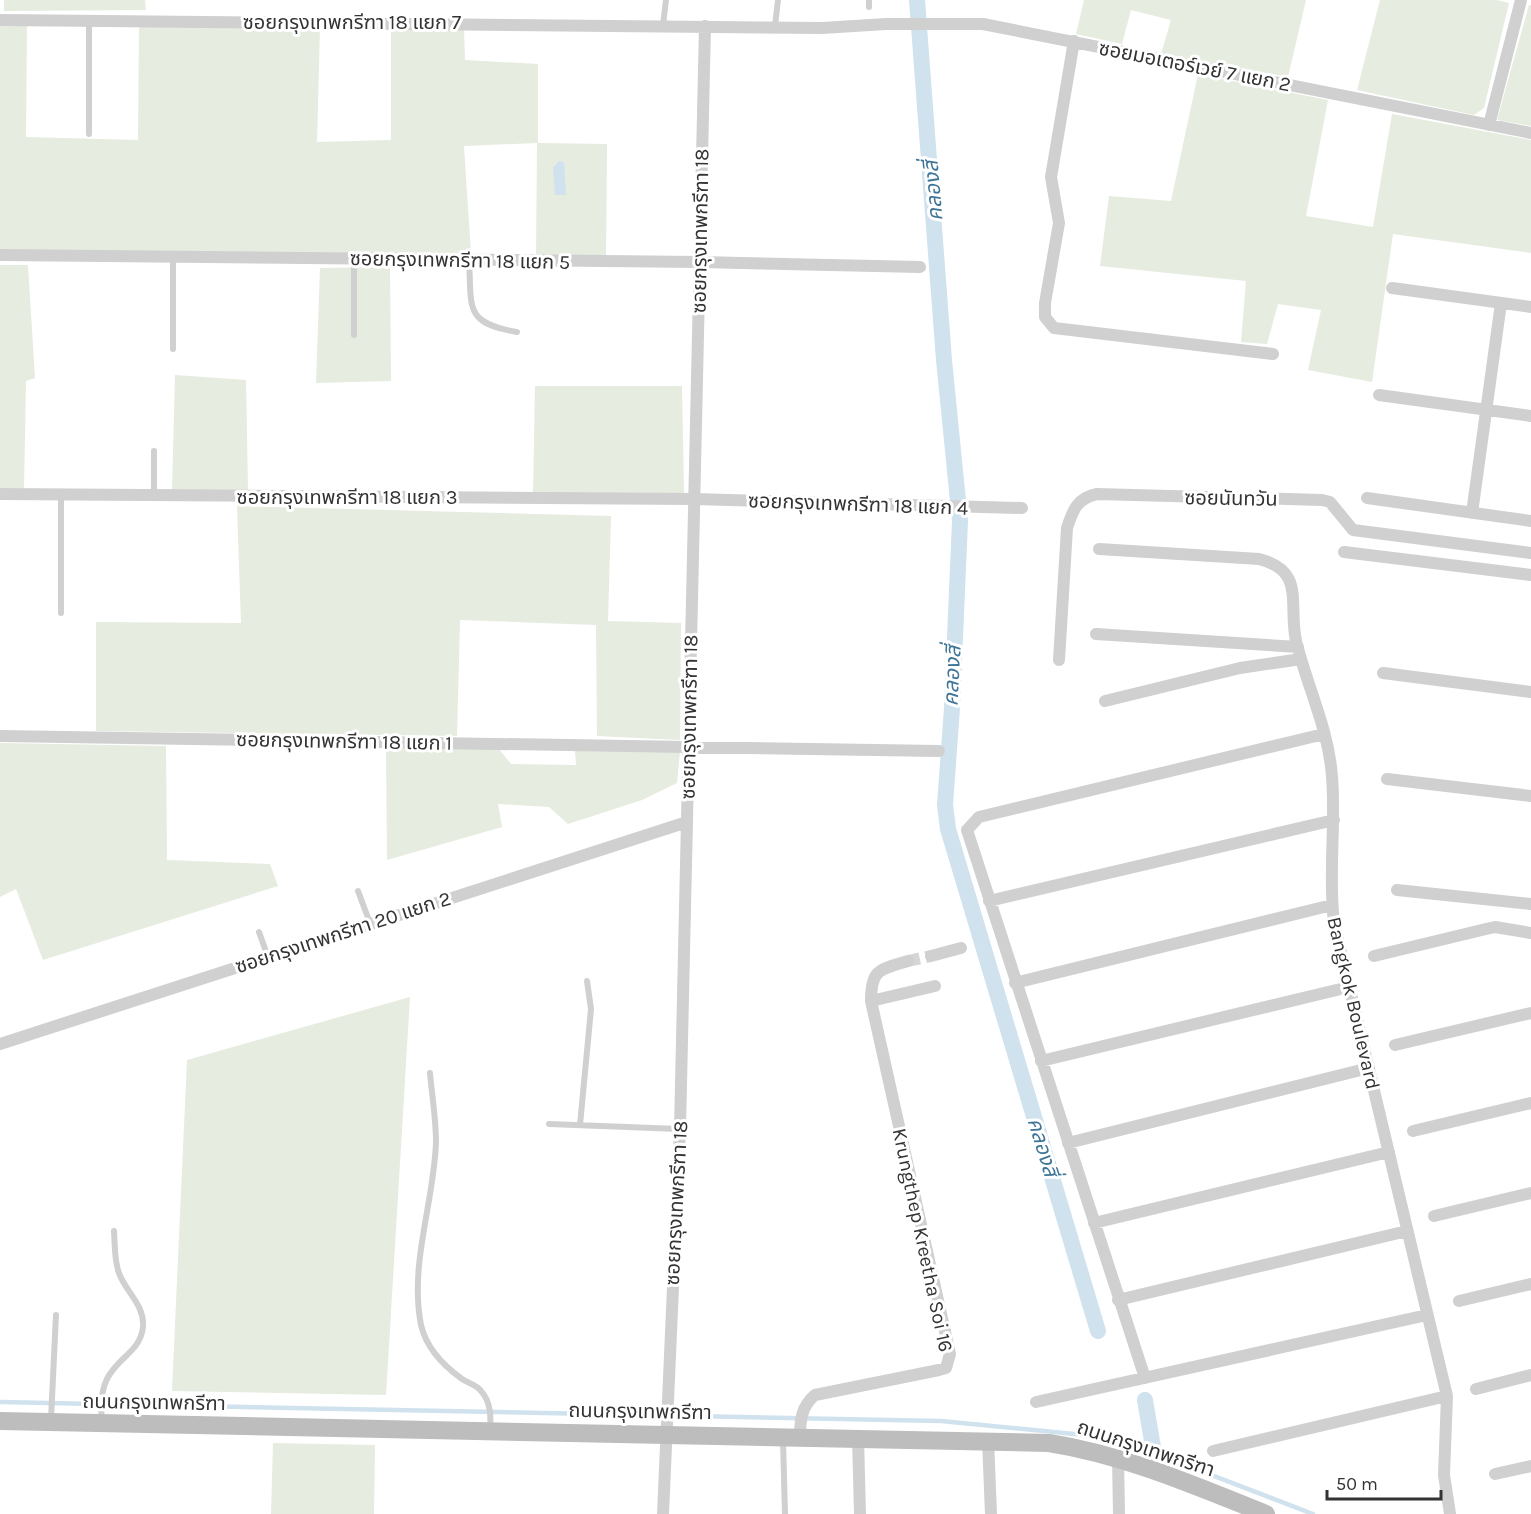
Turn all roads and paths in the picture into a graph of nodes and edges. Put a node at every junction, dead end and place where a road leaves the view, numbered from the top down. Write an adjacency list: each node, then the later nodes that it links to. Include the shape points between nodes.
1 (666, 0): 6 (lane)
2 (778, 0): 8 (lane)
3 (1521, 0): 10 (street)
4 (0, 20): 5 (street, ซอยกรุงเทพกรีฑา 18 แยก 7)
5 (89, 20): 6 (street, ซอยกรุงเทพกรีฑา 18 แยก 7); 12 (lane)
6 (663, 25): 7 (street, ซอยกรุงเทพกรีฑา 18 แยก 7)
7 (705, 26): 8 (street, ซอยกรุงเทพกรีฑา 18 แยก 7); 17 (street, ซอยกรุงเทพกรีฑา 18)
8 (775, 26): 9 (street, ซอยมอเตอร์เวย์ 7 แยก 2, via 983,24)
9 (1074, 42): 10 (street, ซอยมอเตอร์เวย์ 7 แยก 2); 25 (street, via 1051,177 1059,223 1045,303 1048,324 1054,328)
10 (1489, 125): 11 (street, ซอยมอเตอร์เวย์ 7 แยก 2)
11 (1531, 133)
12 (89, 134)
13 (0, 255): 14 (street, ซอยกรุงเทพกรีฑา 18 แยก 5)
14 (173, 257): 15 (street, ซอยกรุงเทพกรีฑา 18 แยก 5); 24 (lane)
15 (354, 259): 16 (street, ซอยกรุงเทพกรีฑา 18 แยก 5); 23 (lane)
16 (469, 260): 17 (street, ซอยกรุงเทพกรีฑา 18 แยก 5); 22 (lane, via 476,316 493,328)
17 (699, 262): 18 (street, ซอยกรุงเทพกรีฑา 18 แยก 5); 34 (street, ซอยกรุงเทพกรีฑา 18)
18 (920, 267)
19 (1392, 288): 20 (street)
20 (1501, 303): 21 (street); 27 (street)
21 (1531, 308)
22 (517, 332)
23 (354, 335)
24 (173, 349)
25 (1273, 354)
26 (1379, 395): 27 (street)
27 (1486, 410): 28 (street); 36 (street)
28 (1531, 416)
29 (154, 451): 32 (lane)
30 (0, 494): 31 (street, ซอยกรุงเทพกรีฑา 18 แยก 3)
31 (61, 495): 32 (street, ซอยกรุงเทพกรีฑา 18 แยก 3); 42 (lane)
32 (154, 495): 34 (street, ซอยกรุงเทพกรีฑา 18 แยก 3)
33 (1367, 498): 36 (street)
34 (694, 500): 35 (street, ซอยกรุงเทพกรีฑา 18 แยก 4); 51 (street, ซอยกรุงเทพกรีฑา 18)
35 (1022, 508)
36 (1472, 513): 37 (street)
37 (1531, 521)
38 (1099, 549): 44 (street, Bangkok Boulevard, via 1259,559 1276,564 1286,572 1291,586)
39 (1344, 552): 41 (street)
40 (1531, 553): 45 (street, ซอยนันทวัน, via 1353,530 1330,502 1322,500 1090,495 1074,507 1067,528)
41 (1531, 575)
42 (61, 613)
43 (1096, 634): 44 (street)
44 (1300, 653): 48 (street); 49 (street, Bangkok Boulevard)
45 (1059, 660)
46 (1383, 673): 47 (street)
47 (1531, 692)
48 (1105, 701)
49 (1324, 734): 55 (street, Bangkok Boulevard); 59 (street, via 979,817 968,830 968,838)
50 (0, 736): 51 (street, ซอยกรุงเทพกรีฑา 18 แยก 1)
51 (689, 746): 52 (street, ซอยกรุงเทพกรีฑา 18 แยก 1); 56 (street, ซอยกรุงเทพกรีฑา 18)
52 (939, 751)
53 (1387, 779): 54 (street)
54 (1531, 796)
55 (1334, 820): 59 (street); 61 (street, Bangkok Boulevard)
56 (687, 822): 62 (street, ซอยกรุงเทพกรีฑา 20 แยก 2); 84 (street, ซอยกรุงเทพกรีฑา 18)
57 (1397, 890): 60 (street)
58 (358, 891): 62 (lane)
59 (989, 901): 71 (street)
60 (1531, 904)
61 (1332, 905): 71 (street); 73 (street, Bangkok Boulevard)
62 (370, 923): 68 (street, ซอยกรุงเทพกรีฑา 20 แยก 2)
63 (259, 932): 68 (lane)
64 (1531, 933): 67 (street, via 1486,928)
65 (961, 948): 66 (street)
66 (931, 956)
67 (1374, 956)
68 (268, 957): 76 (street, ซอยกรุงเทพกรีฑา 20 แยก 2)
69 (908, 961): 74 (street, via 882,969 874,976)
70 (587, 981): 83 (lane, via 591,1009)
71 (1016, 983): 78 (street)
72 (935, 986): 74 (street)
73 (1349, 987): 78 (street); 79 (street, Bangkok Boulevard)
74 (871, 1001): 107 (street, Krungthep Kreetha Soi 16, via 950,1361 939,1370 815,1395 807,1402)
75 (1531, 1013): 77 (street)
76 (0, 1044)
77 (1395, 1045)
78 (1041, 1061): 86 (street)
79 (1369, 1068): 86 (street); 87 (street, Bangkok Boulevard)
80 (430, 1073): 106 (lane, via 436,1142 420,1253 421,1325 436,1354 461,1378 481,1390 490,1408)
81 (1531, 1102): 85 (street)
82 (549, 1124): 83 (lane)
83 (580, 1125): 84 (lane)
84 (680, 1129): 108 (street, ซอยกรุงเทพกรีฑา 18)
85 (1413, 1131)
86 (1068, 1143): 90 (street)
87 (1389, 1152): 90 (street); 92 (street, Bangkok Boulevard)
88 (1531, 1193): 89 (street)
89 (1434, 1216)
90 (1094, 1223): 94 (street)
91 (114, 1231): 104 (lane, via 119,1273 136,1300 143,1324 140,1340 115,1365 102,1388)
92 (1407, 1231): 94 (street); 97 (street, Bangkok Boulevard)
93 (1531, 1284): 95 (street)
94 (1118, 1300): 99 (street)
95 (1459, 1301)
96 (56, 1315): 103 (lane)
97 (1428, 1315): 99 (street); 101 (street, Bangkok Boulevard)
98 (1531, 1375): 100 (street)
99 (1145, 1378): 102 (street)
100 (1476, 1389)
101 (1447, 1396): 111 (street); 122 (street, Bangkok Boulevard, via 1444,1475)
102 (1036, 1402)
103 (51, 1416): 104 (main road, ถนนกรุงเทพกรีฑา); 105 (main road, ถนนกรุงเทพกรีฑา)
104 (101, 1417): 106 (main road, ถนนกรุงเทพกรีฑา)
105 (0, 1421)
106 (490, 1426): 108 (main road, ถนนกรุงเทพกรีฑา)
107 (796, 1427): 108 (main road, ถนนกรุงเทพกรีฑา); 109 (main road, ถนนกรุงเทพกรีฑา); 117 (lane)
108 (667, 1428): 116 (street, ซอยกรุงเทพกรีฑา 18)
109 (858, 1437): 110 (main road, ถนนกรุงเทพกรีฑา); 118 (street)
110 (988, 1440): 112 (main road, ถนนกรุงเทพกรีฑา, via 1049,1443); 119 (street)
111 (1213, 1451)
112 (1118, 1458): 115 (main road, ถนนกรุงเทพกรีฑา); 120 (street)
113 (1531, 1466): 114 (street)
114 (1496, 1474)
115 (1249, 1510): 121 (main road, ถนนกรุงเทพกรีฑา)
116 (663, 1514)
117 (785, 1514)
118 (861, 1514)
119 (991, 1514)
120 (1119, 1514)
121 (1266, 1514)
122 (1450, 1514)

